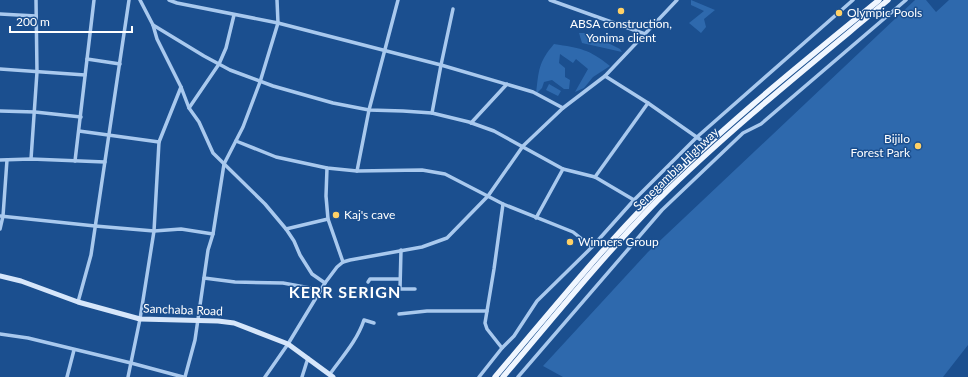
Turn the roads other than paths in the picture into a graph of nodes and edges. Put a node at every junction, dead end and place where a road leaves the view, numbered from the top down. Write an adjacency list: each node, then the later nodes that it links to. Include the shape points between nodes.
1 (36, 0): 17 (street)
2 (94, 0): 22 (street)
3 (129, 0): 23 (street)
4 (140, 0): 19 (street)
5 (169, 0): 16 (street)
6 (277, 0): 18 (street)
7 (398, 0): 21 (street)
8 (550, 0): 20 (street)
9 (677, 0): 20 (street)
10 (853, 0): 44 (street)
11 (879, 0): 47 (main road, Senegambia Highway)
12 (888, 0): 100 (main road, Senegambia Highway, via 755,111 662,196 603,258)
13 (906, 0): 101 (street, via 765,120 743,133 662,210)
14 (453, 9): 25 (street)
15 (0, 14): 17 (street)
16 (234, 15): 18 (street); 24 (street, via 226,48)
17 (36, 16): 27 (street)
18 (278, 23): 21 (street); 30 (street)
19 (153, 25): 24 (street); 32 (street, via 157,39)
20 (645, 34): 29 (street)
21 (385, 51): 25 (street); 36 (street)
22 (87, 59): 23 (street); 28 (street)
23 (120, 64): 43 (street)
24 (219, 64): 30 (street); 34 (street)
25 (440, 65): 31 (street); 39 (street)
26 (0, 70): 27 (street)
27 (37, 72): 28 (street); 38 (street)
28 (85, 75): 40 (street)
29 (605, 76): 33 (street); 35 (street)
30 (260, 82): 36 (street, via 333,103); 45 (street)
31 (507, 84): 35 (street, via 533,92); 41 (street)
32 (181, 88): 34 (street); 46 (street)
33 (648, 103): 44 (street); 58 (street)
34 (189, 108): 54 (street, via 199,122 213,153)
35 (563, 108): 48 (street)
36 (369, 110): 39 (street); 57 (street)
37 (0, 111): 38 (street)
38 (35, 112): 40 (street); 49 (street)
39 (432, 113): 41 (street)
40 (81, 117): 42 (street)
41 (471, 123): 48 (street)
42 (79, 131): 43 (street); 52 (street)
43 (109, 135): 46 (street); 53 (street)
44 (698, 137): 47 (street); 60 (street)
45 (236, 141): 54 (street); 55 (street, via 276,157)
46 (159, 142): 68 (street)
47 (708, 145): 99 (main road, Senegambia Highway, via 654,196 598,255)
48 (524, 146): 56 (street); 59 (street)
49 (31, 159): 51 (street); 52 (street)
50 (0, 160): 51 (street)
51 (7, 160): 62 (street)
52 (76, 161): 53 (street)
53 (106, 162): 65 (street)
54 (224, 164): 67 (street, via 265,204); 69 (street)
55 (327, 168): 57 (street); 64 (street)
56 (563, 169): 58 (street); 63 (street)
57 (357, 171): 59 (street, via 422,170 446,174)
58 (595, 177): 60 (street)
59 (488, 196): 61 (street); 71 (street, via 447,238)
60 (634, 200): 70 (street)
61 (502, 204): 63 (street); 81 (street)
62 (1, 216): 65 (street); 66 (street)
63 (536, 218): 70 (street, via 573,232)
64 (328, 219): 67 (street); 72 (street)
65 (95, 226): 68 (street); 80 (street, via 91,255)
66 (0, 229)
67 (286, 229): 77 (street, via 312,274)
68 (154, 231): 69 (street, via 181,230); 83 (street)
69 (213, 234): 74 (street)
70 (592, 247): 88 (street, via 537,301 514,336)
71 (400, 250): 72 (street); 75 (street)
72 (343, 262): 77 (street)
73 (0, 276): 80 (street, Sanchaba Road)
74 (204, 278): 79 (street, via 235,282 282,282); 84 (street)
75 (400, 279): 76 (street, via 370,279); 78 (street, via 400,289)
76 (368, 282)
77 (325, 283): 79 (street)
78 (415, 289)
79 (321, 290): 87 (street)
80 (78, 302): 83 (street, Sanchaba Road)
81 (487, 311): 82 (street, via 427,311); 88 (street, via 487,329)
82 (399, 314)
83 (140, 319): 84 (street, Sanchaba Road); 91 (street)
84 (198, 320): 87 (street, Sanchaba Road, via 234,323); 95 (street)
85 (374, 324): 92 (street, via 364,320 360,332)
86 (0, 334): 89 (street, via 28,338)
87 (288, 344): 90 (street, Sanchaba Road); 96 (street)
88 (502, 348): 98 (street)
89 (74, 350): 91 (street); 93 (street)
90 (308, 358): 92 (street, Sanchaba Road); 97 (street)
91 (131, 363): 94 (street); 95 (street)
92 (332, 376)
93 (67, 377)
94 (128, 377)
95 (184, 377)
96 (265, 377)
97 (302, 377)
98 (479, 377)
99 (495, 377)
100 (503, 377)
101 (518, 377)

